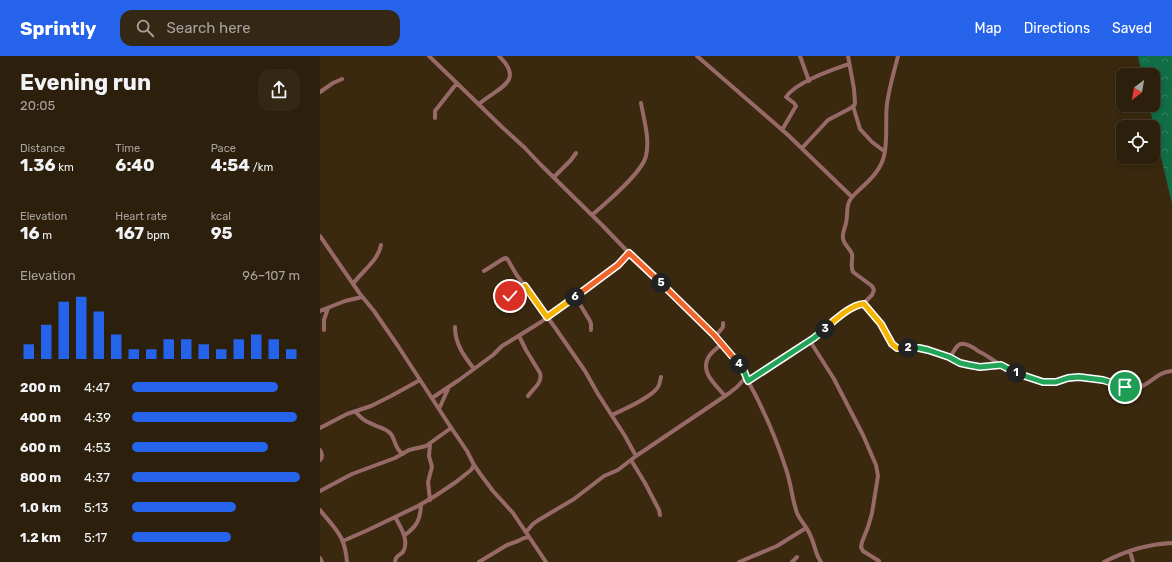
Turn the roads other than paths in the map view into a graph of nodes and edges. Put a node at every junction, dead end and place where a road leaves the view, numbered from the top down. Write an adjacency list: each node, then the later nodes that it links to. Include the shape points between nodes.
1 (430, 56): 10 (street)
2 (499, 56): 13 (street, via 507,63 510,79)
3 (697, 56): 16 (street)
4 (800, 56): 9 (street)
5 (848, 56): 7 (street)
6 (898, 56): 18 (street, via 889,89)
7 (849, 64): 9 (street); 14 (street, via 854,89)
8 (342, 79): 11 (street)
9 (809, 80): 16 (street, via 786,96 796,106)
10 (458, 83): 13 (street); 15 (street, via 435,111)
11 (320, 92)
12 (641, 103): 22 (street, via 646,133 646,156 628,182)
13 (479, 104): 20 (street)
14 (853, 106): 17 (street, via 828,120); 18 (street, via 860,129)
15 (435, 118)
16 (782, 130): 17 (street)
17 (802, 148): 21 (street)
18 (884, 151): 21 (street, via 874,175)
19 (576, 153): 20 (street)
20 (554, 177): 22 (street)
21 (852, 197): 33 (street, via 847,209 843,238 852,256 853,272 874,290)
22 (592, 215): 25 (street)
23 (320, 236): 27 (street)
24 (381, 245): 27 (street, via 379,254)
25 (629, 253): 30 (street, via 618,265); 43 (street)
26 (484, 271): 28 (street, via 506,258)
27 (353, 284): 29 (street)
28 (525, 286): 34 (street); 37 (street)
29 (359, 292): 31 (street); 32 (street)
30 (575, 296): 37 (street); 41 (street, via 590,321)
31 (362, 297): 32 (street); 52 (street)
32 (354, 298): 35 (street)
33 (863, 304): 44 (street, via 850,309); 46 (street, via 881,324 894,346 919,348)
34 (498, 306)
35 (328, 308): 36 (street); 40 (street)
36 (320, 311)
37 (547, 317): 42 (street); 59 (street)
38 (723, 323): 43 (street, via 723,328)
39 (455, 327): 48 (street, via 460,350)
40 (324, 330)
41 (591, 330)
42 (519, 336): 48 (street); 54 (street, via 542,376)
43 (715, 337): 45 (street)
44 (810, 341): 51 (street); 86 (street, via 834,379 876,465 878,476 872,513 861,547)
45 (722, 344): 51 (street, via 742,367); 55 (street, via 708,357 706,370)
46 (949, 357): 47 (street, via 960,363 980,367); 47 (street, via 962,344)
47 (1001, 365): 49 (street, via 1043,382 1079,377 1135,387 1140,387 1161,373)
48 (474, 369): 53 (street)
49 (1172, 371)
50 (661, 378): 59 (street, via 651,393)
51 (747, 379): 55 (street); 78 (street, via 779,448 798,513)
52 (420, 380): 56 (street); 58 (street)
53 (448, 388): 56 (street); 57 (street)
54 (528, 396)
55 (725, 396): 65 (street)
56 (432, 398): 57 (street)
57 (439, 409): 61 (street)
58 (355, 411): 60 (street); 64 (street, via 369,423 389,432 399,452)
59 (612, 415): 65 (street)
60 (320, 428)
61 (451, 428): 62 (street); 68 (street)
62 (430, 444): 64 (street); 70 (street)
63 (320, 450): 66 (street)
64 (403, 454): 69 (street, via 352,474)
65 (636, 456): 67 (street)
66 (320, 460)
67 (631, 460): 74 (street); 80 (street, via 537,521)
68 (474, 465): 70 (street, via 456,482); 80 (street)
69 (320, 491)
70 (430, 500): 71 (street)
71 (421, 505): 76 (street); 79 (street, via 416,524)
72 (320, 510): 73 (street); 75 (street)
73 (320, 513)
74 (660, 515)
75 (325, 516): 77 (street); 81 (street, via 339,533)
76 (395, 517): 79 (street); 81 (street)
77 (320, 520)
78 (806, 528): 92 (street, via 777,546); 94 (street)
79 (405, 535): 89 (street, via 404,551)
80 (528, 535): 90 (street); 91 (street)
81 (342, 541): 88 (street)
82 (1172, 542): 83 (street, via 1148,545)
83 (1130, 551): 95 (street); 96 (street)
84 (797, 557): 93 (street)
85 (320, 558): 87 (street)
86 (879, 561)
87 (322, 562)
88 (347, 562)
89 (395, 562)
90 (479, 562)
91 (546, 562)
92 (739, 562)
93 (792, 562)
94 (821, 562)
95 (1104, 562)
96 (1132, 562)

